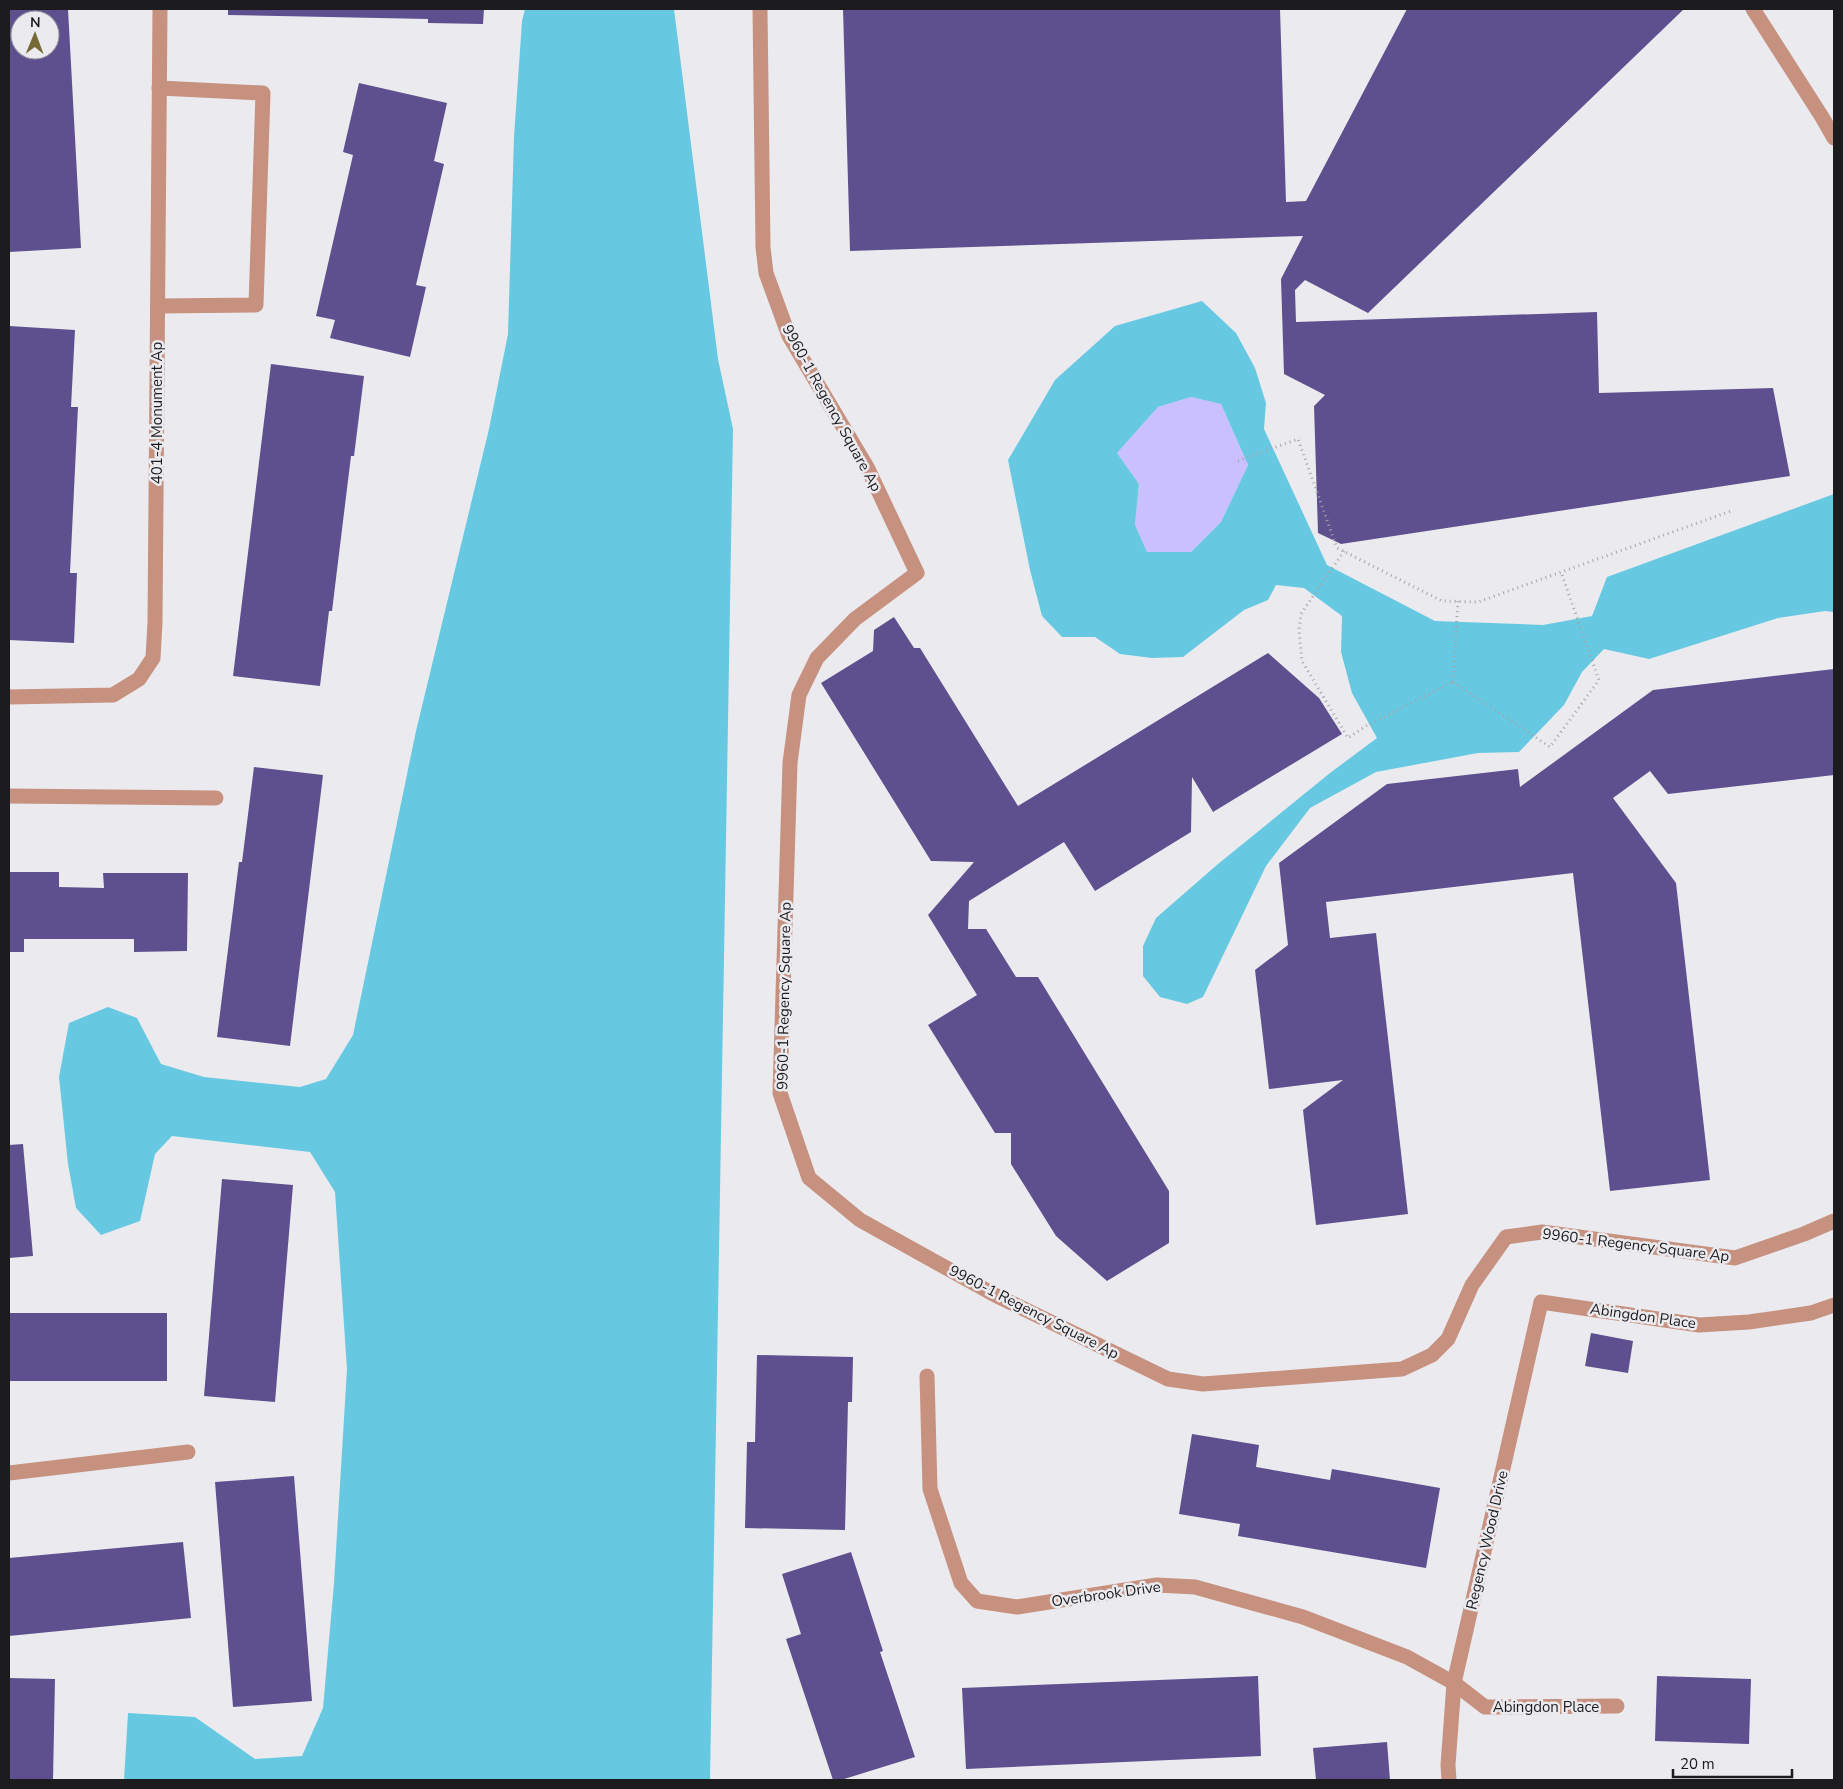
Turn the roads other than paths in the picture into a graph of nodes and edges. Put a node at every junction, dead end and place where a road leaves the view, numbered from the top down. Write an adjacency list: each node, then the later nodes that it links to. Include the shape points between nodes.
1 (160, 9): 4 (street, 401-4 Monument Ap)
2 (760, 9): 10 (street, 9960-1 Regency Square Ap, via 766,273 789,336 867,467 917,573 855,619 836,638 817,658 799,695 790,763 780,1093 809,1178 860,1220 995,1295 1168,1379 1203,1384 1402,1369 1432,1355 1448,1340 1472,1285 1506,1237 1542,1232 1735,1258)
3 (1753, 9): 5 (street)
4 (159, 88): 6 (street, 401-4 Monument Ap); 6 (street, via 263,93 256,305)
5 (1834, 138)
6 (158, 306): 7 (street, 401-4 Monument Ap, via 153,658 138,679 113,694)
7 (9, 697)
8 (9, 796): 9 (street)
9 (216, 798)
10 (1834, 1221)
11 (1541, 1302): 12 (street, Abingdon Place, via 1699,1325 1811,1313); 16 (street, Regency Wood Drive)
12 (1834, 1305)
13 (927, 1376): 16 (street, Overbrook Drive, via 930,1489 961,1583 977,1601 1017,1606 1157,1585 1195,1587 1303,1618 1407,1657)
14 (188, 1452): 15 (street)
15 (9, 1473)
16 (1454, 1683): 17 (street, Abingdon Place, via 1484,1707); 18 (street, Regency Wood Drive)
17 (1617, 1706)
18 (1449, 1780)

